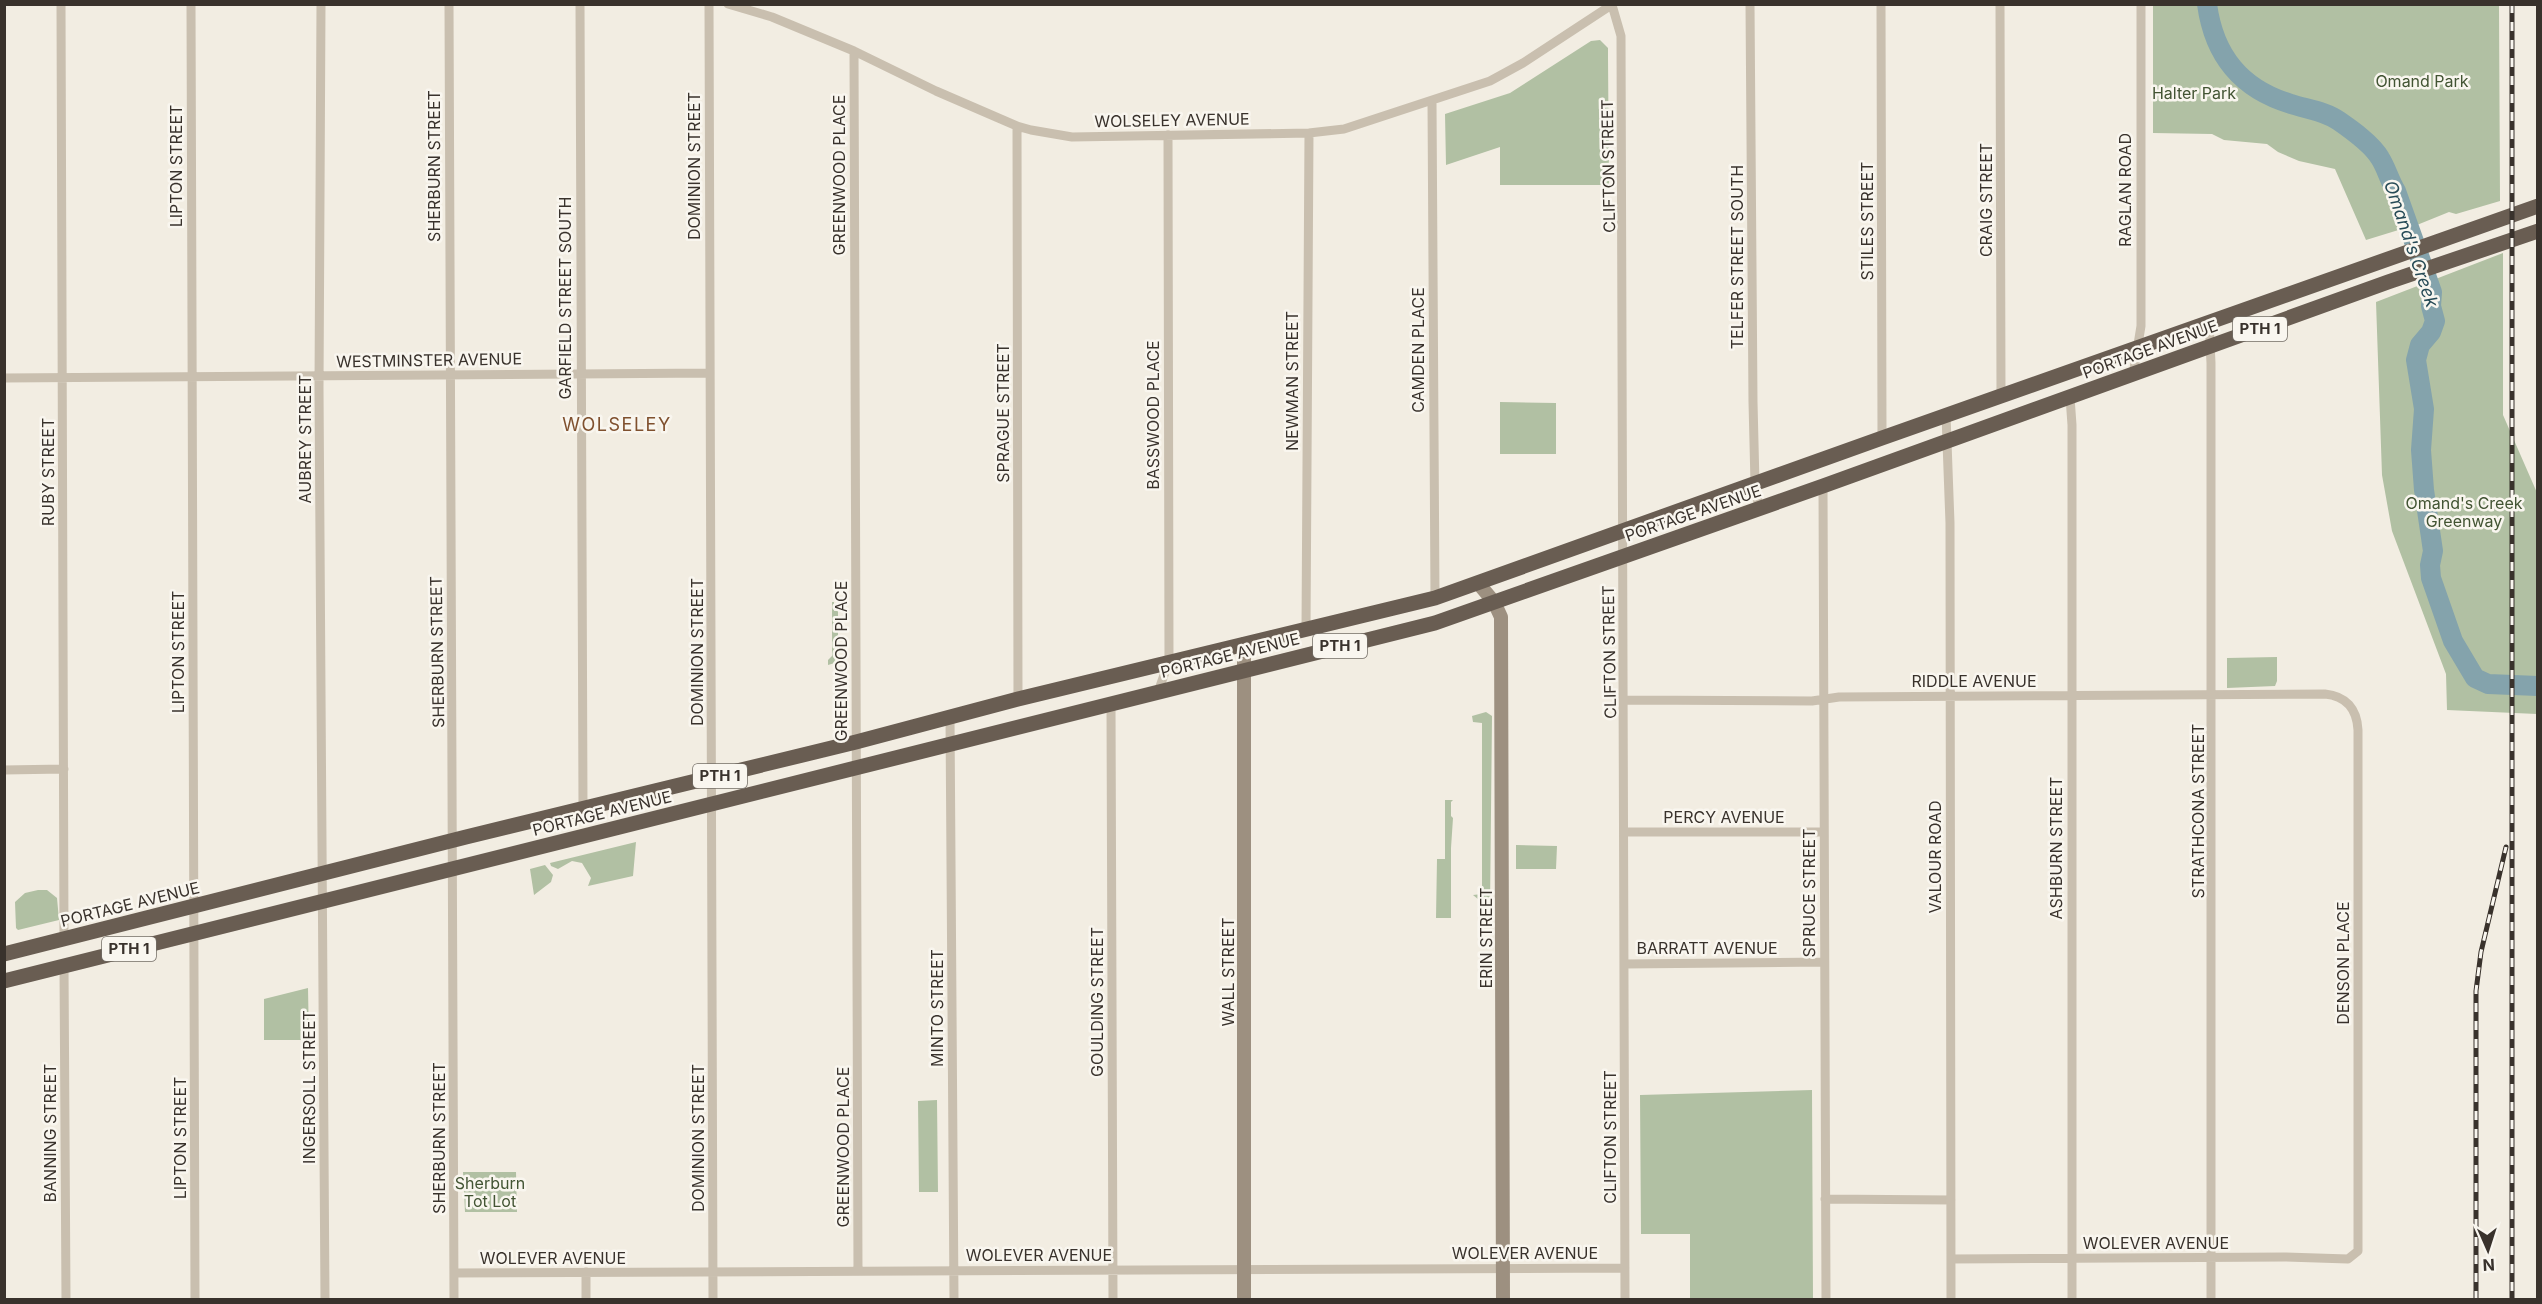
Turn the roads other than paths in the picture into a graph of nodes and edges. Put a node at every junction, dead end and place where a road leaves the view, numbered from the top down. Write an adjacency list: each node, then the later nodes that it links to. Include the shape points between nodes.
1 (62, 4): 29 (street, RUBY STREET)
2 (191, 4): 27 (street, LIPTON STREET)
3 (321, 4): 28 (street, AUBREY STREET)
4 (449, 4): 25 (street, SHERBURN STREET)
5 (580, 4): 23 (street, GARFIELD STREET SOUTH)
6 (709, 4): 24 (street, DOMINION STREET)
7 (728, 4): 13 (street, WOLSELEY AVENUE, via 772,17)
8 (1750, 4): 36 (street, TELFER STREET SOUTH)
9 (1881, 4): 34 (street, STILES STREET)
10 (2000, 4): 31 (street, CRAIG STREET)
11 (2141, 4): 22 (street, RAGLAN ROAD)
12 (1612, 5): 14 (street, WOLSELEY AVENUE, via 1502,75); 39 (street, CLIFTON STREET, via 1622,36)
13 (854, 51): 15 (street, WOLSELEY AVENUE); 58 (street, GREENWOOD PLACE)
14 (1432, 100): 16 (street, WOLSELEY AVENUE, via 1344,129); 42 (street, CAMDEN PLACE)
15 (1017, 126): 17 (street, WOLSELEY AVENUE, via 1072,136); 53 (street, SPRAGUE STREET)
16 (1309, 133): 17 (street, WOLSELEY AVENUE); 44 (street, NEWMAN STREET)
17 (1168, 135): 46 (street, BASSWOOD PLACE)
18 (2538, 207): 20 (highway, PORTAGE AVENUE / PTH 1)
19 (2538, 231): 21 (highway, PORTAGE AVENUE / PTH 1)
20 (2209, 322): 21 (street, STRATHCONA STREET); 22 (highway, PORTAGE AVENUE / PTH 1)
21 (2210, 347): 26 (highway, PORTAGE AVENUE / PTH 1); 51 (street, STRATHCONA STREET)
22 (2137, 348): 26 (street, RAGLAN ROAD); 31 (highway, PORTAGE AVENUE / PTH 1)
23 (580, 373): 24 (street, WESTMINSTER AVENUE); 25 (street, WESTMINSTER AVENUE); 65 (street, GARFIELD STREET SOUTH)
24 (710, 374): 63 (street, DOMINION STREET)
25 (449, 375): 28 (street, WESTMINSTER AVENUE); 68 (street, SHERBURN STREET)
26 (2133, 375): 32 (highway, PORTAGE AVENUE / PTH 1)
27 (192, 376): 28 (street, WESTMINSTER AVENUE); 29 (street, WESTMINSTER AVENUE); 72 (street, LIPTON STREET)
28 (320, 376): 70 (street, AUBREY STREET)
29 (62, 377): 30 (street, WESTMINSTER AVENUE); 61 (street, RUBY STREET)
30 (4, 378)
31 (2001, 396): 33 (highway, PORTAGE AVENUE / PTH 1)
32 (2070, 397): 35 (highway, PORTAGE AVENUE / PTH 1); 50 (street, ASHBURN STREET)
33 (1946, 415): 34 (highway, PORTAGE AVENUE / PTH 1); 35 (street, VALOUR ROAD)
34 (1882, 438): 36 (highway, PORTAGE AVENUE / PTH 1)
35 (1949, 440): 37 (highway, PORTAGE AVENUE / PTH 1); 52 (street, VALOUR ROAD)
36 (1755, 484): 38 (street, TELFER STREET SOUTH); 39 (highway, PORTAGE AVENUE / PTH 1)
37 (1823, 486): 38 (highway, PORTAGE AVENUE / PTH 1); 54 (street, SPRUCE STREET)
38 (1759, 509): 40 (highway, PORTAGE AVENUE / PTH 1)
39 (1623, 531): 40 (street, CLIFTON STREET); 41 (highway, PORTAGE AVENUE / PTH 1)
40 (1623, 556): 43 (highway, PORTAGE AVENUE / PTH 1); 55 (street, CLIFTON STREET)
41 (1478, 583): 42 (highway, PORTAGE AVENUE / PTH 1); 43 (main road, ERIN STREET)
42 (1435, 598): 44 (highway, PORTAGE AVENUE / PTH 1)
43 (1494, 602): 47 (highway, PORTAGE AVENUE / PTH 1, via 1436,623); 86 (main road, ERIN STREET, via 1501,617 1502,677)
44 (1306, 628): 45 (highway, PORTAGE AVENUE / PTH 1)
45 (1244, 644): 46 (highway, PORTAGE AVENUE / PTH 1); 47 (main road, WALL STREET)
46 (1169, 661): 48 (street, BASSWOOD PLACE); 53 (highway, PORTAGE AVENUE / PTH 1)
47 (1244, 670): 48 (highway, PORTAGE AVENUE / PTH 1); 88 (main road, WALL STREET)
48 (1158, 692): 56 (highway, PORTAGE AVENUE / PTH 1)
49 (2325, 694): 51 (street, RIDDLE AVENUE); 82 (street, DENSON PLACE, via 2349,703 2357,716 2358,730)
50 (2071, 695): 51 (street, RIDDLE AVENUE); 52 (street, RIDDLE AVENUE); 85 (street, ASHBURN STREET)
51 (2213, 695): 83 (street, STRATHCONA STREET)
52 (1949, 696): 54 (street, RIDDLE AVENUE); 81 (street, VALOUR ROAD)
53 (1018, 699): 57 (highway, PORTAGE AVENUE / PTH 1)
54 (1825, 699): 55 (street, RIDDLE AVENUE); 67 (street, SPRUCE STREET)
55 (1624, 700): 66 (street, CLIFTON STREET)
56 (1111, 704): 59 (highway, PORTAGE AVENUE / PTH 1); 89 (street, GOULDING STREET)
57 (950, 717): 58 (highway, PORTAGE AVENUE / PTH 1); 59 (street, MINTO STREET)
58 (856, 742): 60 (street, GREENWOOD PLACE); 63 (highway, PORTAGE AVENUE / PTH 1)
59 (950, 743): 60 (highway, PORTAGE AVENUE / PTH 1); 91 (street, MINTO STREET)
60 (856, 768): 64 (highway, PORTAGE AVENUE / PTH 1); 90 (street, GREENWOOD PLACE)
61 (64, 769): 62 (street); 74 (street, RUBY STREET)
62 (4, 770)
63 (712, 778): 64 (street, DOMINION STREET); 65 (highway, PORTAGE AVENUE / PTH 1)
64 (712, 803): 69 (highway, PORTAGE AVENUE / PTH 1); 93 (street, DOMINION STREET)
65 (583, 808): 68 (highway, PORTAGE AVENUE / PTH 1)
66 (1625, 832): 67 (street, PERCY AVENUE); 77 (street, CLIFTON STREET)
67 (1824, 832): 76 (street, SPRUCE STREET)
68 (453, 840): 69 (street, SHERBURN STREET); 70 (highway, PORTAGE AVENUE / PTH 1)
69 (453, 867): 71 (highway, PORTAGE AVENUE / PTH 1); 94 (street, SHERBURN STREET)
70 (324, 874): 71 (street, INGERSOLL STREET); 72 (highway, PORTAGE AVENUE / PTH 1)
71 (324, 901): 73 (highway, PORTAGE AVENUE / PTH 1); 97 (street, INGERSOLL STREET)
72 (194, 906): 73 (street, LIPTON STREET); 74 (highway, PORTAGE AVENUE / PTH 1)
73 (194, 933): 78 (highway, PORTAGE AVENUE / PTH 1); 96 (street, LIPTON STREET)
74 (64, 939): 75 (highway, PORTAGE AVENUE / PTH 1)
75 (4, 954)
76 (1824, 962): 77 (street, BARRATT AVENUE); 80 (street, SPRUCE STREET)
77 (1625, 964): 87 (street, CLIFTON STREET)
78 (64, 966): 79 (highway, PORTAGE AVENUE / PTH 1); 95 (street, BANNING STREET)
79 (4, 981)
80 (1825, 1199): 81 (street); 106 (street, SPRUCE STREET)
81 (1951, 1200): 84 (street, VALOUR ROAD)
82 (2358, 1251): 83 (street, WOLEVER AVENUE, via 2348,1259)
83 (2211, 1258): 85 (street, WOLEVER AVENUE); 109 (street, STRATHCONA STREET)
84 (1951, 1259): 85 (street, WOLEVER AVENUE); 107 (street, VALOUR ROAD)
85 (2071, 1259): 108 (street, ASHBURN STREET)
86 (1503, 1268): 87 (street, WOLEVER AVENUE); 88 (street, WOLEVER AVENUE); 104 (main road, ERIN STREET)
87 (1625, 1268): 105 (street, CLIFTON STREET)
88 (1244, 1269): 89 (street, WOLEVER AVENUE); 103 (main road, WALL STREET)
89 (1113, 1270): 91 (street, WOLEVER AVENUE); 102 (street, GOULDING STREET)
90 (858, 1271): 91 (street, WOLEVER AVENUE); 93 (street, WOLEVER AVENUE)
91 (954, 1271): 101 (street, MINTO STREET)
92 (586, 1272): 93 (street, WOLEVER AVENUE); 94 (street, WOLEVER AVENUE); 99 (street)
93 (713, 1272): 100 (street, DOMINION STREET)
94 (454, 1273): 98 (street, SHERBURN STREET)
95 (66, 1299)
96 (195, 1299)
97 (325, 1299)
98 (454, 1299)
99 (586, 1299)
100 (713, 1299)
101 (954, 1299)
102 (1113, 1299)
103 (1244, 1299)
104 (1503, 1299)
105 (1625, 1299)
106 (1826, 1299)
107 (1951, 1299)
108 (2072, 1299)
109 (2211, 1299)

